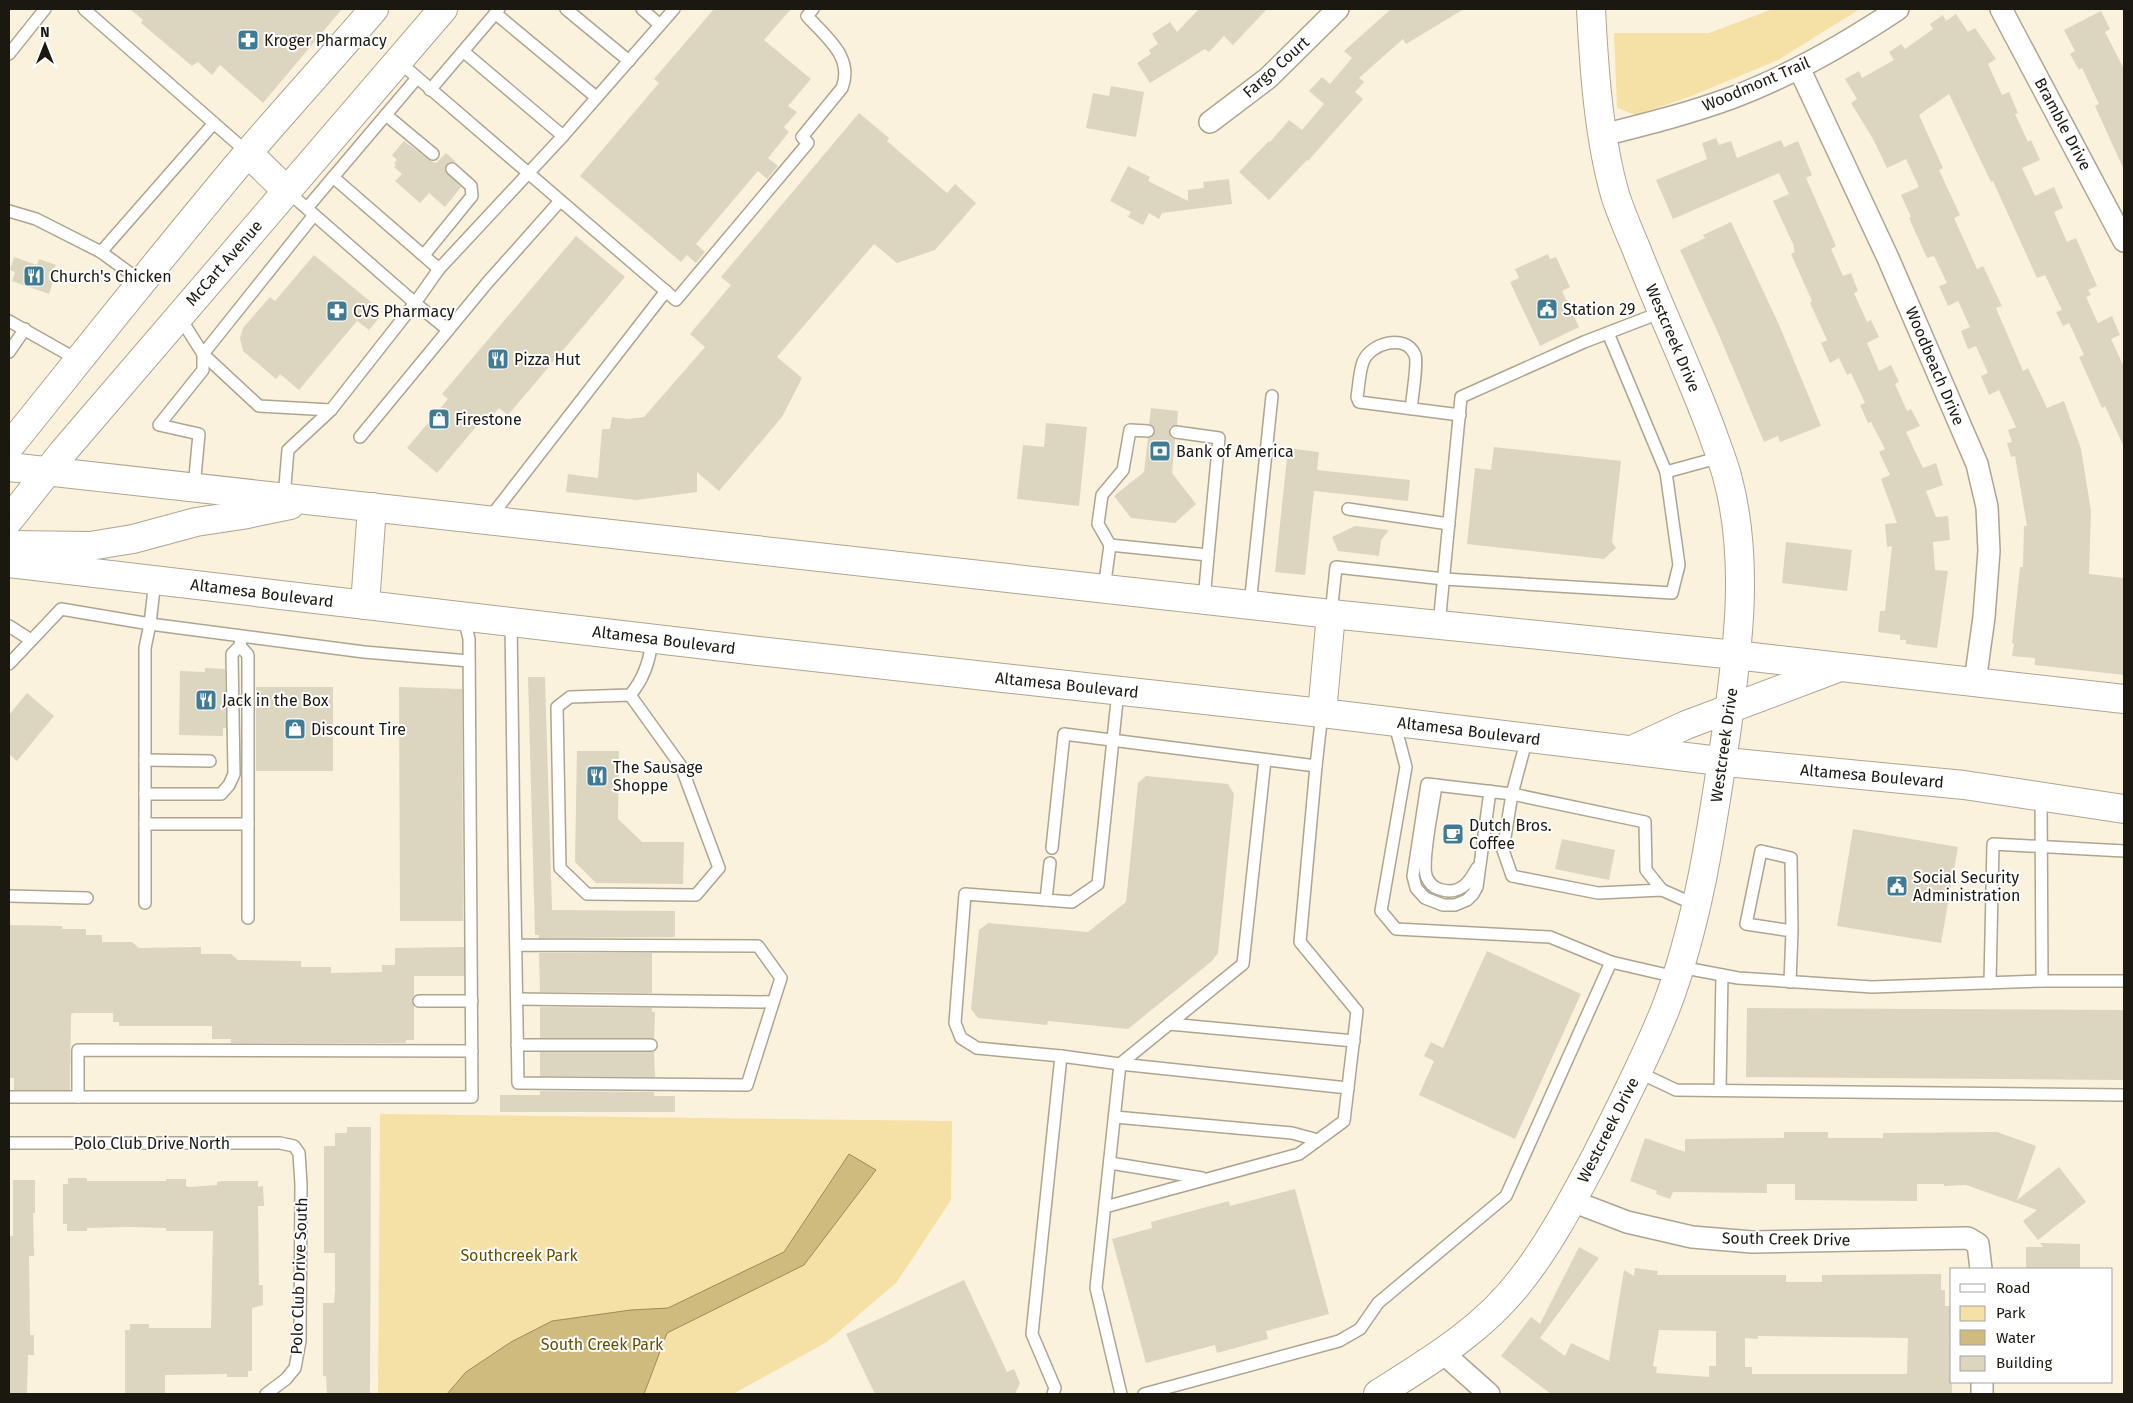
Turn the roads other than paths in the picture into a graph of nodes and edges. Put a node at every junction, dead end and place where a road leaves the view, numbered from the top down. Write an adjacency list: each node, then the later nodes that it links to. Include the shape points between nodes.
1 (45, 9): 16 (lane)
2 (84, 9): 24 (lane)
3 (374, 9): 27 (main road)
4 (443, 9): 19 (main road, McCart Avenue)
5 (566, 9): 17 (lane)
6 (642, 9): 14 (lane)
7 (674, 9): 14 (lane)
8 (813, 9): 40 (lane, via 807,16 840,53 846,79 842,88 802,137 808,143 676,300)
9 (1338, 9): 23 (street, Fargo Court, via 1268,78)
10 (1591, 9): 25 (main road, Westcreek Drive)
11 (1898, 9): 18 (street, Woodmont Trail)
12 (2001, 9): 35 (street, Bramble Drive)
13 (497, 11): 15 (lane); 21 (lane)
14 (660, 24): 17 (lane)
15 (464, 52): 20 (lane); 26 (lane)
16 (9, 54)
17 (629, 61): 21 (lane)
18 (1799, 68): 25 (street, Woodmont Trail, via 1735,96 1657,123); 95 (street, Woodbeach Drive, via 1888,258 1978,464 1987,507 1989,551)
19 (408, 70): 20 (lane); 22 (lane); 33 (main road, McCart Avenue)
20 (430, 90): 30 (lane)
21 (596, 96): 26 (lane)
22 (386, 115): 28 (lane); 31 (lane)
23 (1210, 122)
24 (214, 123): 27 (lane); 36 (lane)
25 (1603, 135): 42 (main road, Westcreek Drive, via 1617,200)
26 (563, 136): 30 (lane)
27 (248, 153): 33 (main road); 39 (main road)
28 (433, 154)
29 (452, 169): 37 (lane, via 470,186 472,196)
30 (529, 173): 32 (lane); 38 (lane)
31 (333, 178): 33 (lane); 37 (lane)
32 (560, 201): 40 (lane); 46 (lane)
33 (302, 205): 41 (lane); 43 (main road, McCart Avenue); 49 (lane)
34 (9, 211): 36 (lane, via 36,220)
35 (2124, 241)
36 (101, 252): 39 (lane)
37 (424, 254): 38 (lane)
38 (439, 269): 41 (lane)
39 (142, 282): 50 (main road)
40 (666, 292): 70 (lane)
41 (415, 303): 46 (lane); 53 (lane)
42 (1662, 312): 47 (lane); 59 (main road, Westcreek Drive, via 1694,384)
43 (178, 316): 49 (lane); 61 (main road, McCart Avenue)
44 (9, 321): 45 (lane)
45 (25, 329): 48 (lane); 50 (lane)
46 (448, 330): 57 (lane)
47 (1608, 333): 54 (lane, via 1462,397); 62 (lane)
48 (9, 352)
49 (203, 354): 53 (lane, via 259,406); 64 (lane, via 203,370 159,425 199,434)
50 (78, 360): 58 (main road)
51 (1272, 396): 81 (lane)
52 (1411, 409): 52 (lane, via 1359,402 1363,361 1372,350 1400,342 1413,351 1416,356); 54 (lane)
53 (331, 410): 65 (lane, via 288,450)
54 (1460, 415): 71 (lane)
55 (1148, 431): 73 (lane, via 1130,430 1122,470 1102,495 1098,524)
56 (1176, 432): 74 (lane, via 1219,438)
57 (360, 437)
58 (9, 447)
59 (1721, 457): 62 (lane); 91 (main road, Westcreek Drive, via 1737,523 1740,604)
60 (9, 467): 61 (main road)
61 (47, 470): 63 (main road); 64 (main road); 69 (main road, McCart Avenue)
62 (1666, 472): 76 (lane, via 1679,565 1672,593)
63 (9, 481)
64 (194, 487): 65 (main road)
65 (284, 497): 66 (main road)
66 (314, 500): 67 (main road); 72 (main road, via 90,546)
67 (372, 507): 70 (main road); 80 (main road)
68 (1348, 509): 71 (lane)
69 (9, 520)
70 (488, 520): 78 (main road)
71 (1449, 524): 76 (lane)
72 (9, 545)
73 (1110, 545): 74 (lane); 78 (lane)
74 (1208, 555): 79 (lane)
75 (9, 563): 77 (main road, Altamesa Boulevard)
76 (1444, 579): 82 (lane, via 1336,567); 86 (lane)
77 (155, 580): 80 (main road, Altamesa Boulevard); 85 (lane)
78 (1104, 589): 79 (main road)
79 (1204, 600): 81 (main road)
80 (365, 605): 83 (main road, Altamesa Boulevard)
81 (1250, 605): 82 (main road)
82 (1331, 614): 86 (main road); 100 (main road)
83 (464, 616): 84 (main road, Altamesa Boulevard); 92 (lane)
84 (511, 622): 88 (main road, Altamesa Boulevard); 129 (lane)
85 (150, 624): 89 (lane, via 61,609); 90 (lane); 105 (lane, via 145,648)
86 (1439, 625): 91 (main road)
87 (9, 626): 89 (lane)
88 (652, 639): 96 (main road, Altamesa Boulevard); 97 (lane, via 651,657 640,684)
89 (31, 640): 93 (lane)
90 (241, 641): 92 (lane); 111 (lane, via 232,654 234,774 228,785 221,794); 116 (lane, via 248,655)
91 (1736, 655): 94 (main road); 99 (main road, Westcreek Drive)
92 (469, 662): 139 (lane)
93 (9, 664)
94 (1841, 667): 95 (main road); 99 (main road)
95 (1975, 682): 98 (main road)
96 (1118, 690): 100 (main road, Altamesa Boulevard); 103 (lane)
97 (630, 695): 97 (lane, via 570,696 557,707 560,868 587,894 696,895 719,868 681,766)
98 (2124, 699)
99 (1730, 710): 104 (main road, via 1686,725); 108 (main road, Westcreek Drive)
100 (1322, 713): 101 (main road, Altamesa Boulevard); 109 (lane)
101 (1394, 722): 102 (main road, Altamesa Boulevard); 130 (lane, via 1406,767 1381,911 1396,929 1550,937)
102 (1527, 738): 104 (main road, Altamesa Boulevard); 112 (lane)
103 (1113, 740): 106 (lane); 118 (lane, via 1064,734); 124 (lane, via 1098,884 1072,902)
104 (1632, 750): 108 (main road, Altamesa Boulevard)
105 (145, 760): 107 (lane); 111 (lane)
106 (1265, 760): 109 (lane); 141 (lane, via 1242,964)
107 (210, 761)
108 (1722, 761): 113 (main road, Altamesa Boulevard, via 1964,785); 126 (main road, Westcreek Drive, via 1706,864)
109 (1316, 766): 142 (lane, via 1300,942 1357,1011)
110 (1490, 791): 110 (lane, via 1432,784 1425,862 1426,876 1432,886 1453,891 1469,882 1480,862); 112 (lane)
111 (145, 794): 115 (lane)
112 (1512, 794): 121 (lane, via 1645,822 1646,870); 121 (lane, via 1502,850 1512,876 1598,893)
113 (2041, 797): 114 (main road, Altamesa Boulevard); 117 (lane)
114 (2124, 809)
115 (145, 824): 116 (lane); 125 (lane)
116 (248, 824): 127 (lane)
117 (2042, 846): 119 (lane); 133 (lane); 136 (lane, via 1993,844)
118 (1052, 848)
119 (2124, 850)
120 (1050, 863): 124 (lane)
121 (1662, 890): 126 (lane)
122 (9, 896): 123 (lane)
123 (87, 898)
124 (1046, 900): 146 (lane, via 965,894 955,1023 961,1038 977,1048)
125 (145, 904)
126 (1696, 905): 131 (main road, Westcreek Drive)
127 (248, 918)
128 (1792, 931): 128 (lane, via 1791,858 1760,851 1746,924); 135 (lane)
129 (516, 945): 137 (lane); 140 (lane, via 758,946 780,978)
130 (1611, 962): 131 (lane); 167 (lane, via 1506,1196 1378,1303 1360,1329 1339,1341)
131 (1677, 972): 132 (lane); 148 (main road, Westcreek Drive)
132 (1722, 975): 135 (lane); 150 (lane)
133 (2042, 981): 134 (lane); 136 (lane)
134 (2124, 981)
135 (1790, 982): 136 (lane, via 1872,987)
136 (1990, 983)
137 (517, 999): 140 (lane); 143 (lane)
138 (419, 1001): 139 (lane)
139 (472, 1001): 145 (lane)
140 (773, 1002): 143 (lane, via 747,1085 518,1083)
141 (1170, 1024): 142 (lane); 147 (lane)
142 (1354, 1041): 149 (lane)
143 (518, 1045): 144 (lane)
144 (651, 1045)
145 (472, 1051): 153 (lane, via 472,1097); 153 (lane, via 78,1050)
146 (1061, 1056): 147 (lane); 165 (lane, via 1032,1334 1054,1388)
147 (1120, 1064): 149 (lane); 154 (lane)
148 (1638, 1072): 150 (lane, via 1676,1090); 160 (main road, Westcreek Drive)
149 (1348, 1088): 155 (lane, via 1344,1121)
150 (1720, 1090): 151 (lane)
151 (2124, 1095)
152 (9, 1097): 153 (lane)
153 (78, 1097)
154 (1115, 1117): 155 (lane, via 1292,1132); 158 (lane)
155 (1318, 1140): 159 (lane, via 1299,1154)
156 (9, 1143): 157 (lane, Polo Club Drive North, via 280,1143)
157 (294, 1146): 164 (lane, Polo Club Drive South, via 298,1153 301,1184 300,1341 295,1368)
158 (1110, 1163): 159 (lane); 161 (lane)
159 (1206, 1179): 161 (lane)
160 (1572, 1201): 162 (street, South Creek Drive, via 1627,1222 1692,1237 1752,1242 1968,1238 1978,1244); 163 (main road, Westcreek Drive, via 1543,1251 1519,1283 1482,1323)
161 (1105, 1207): 166 (lane, via 1096,1288)
162 (1981, 1268)
163 (1443, 1353): 168 (main road, Westcreek Drive); 169 (street)
164 (266, 1394)
165 (1053, 1394)
166 (1121, 1394)
167 (1144, 1394)
168 (1378, 1394)
169 (1489, 1394)

